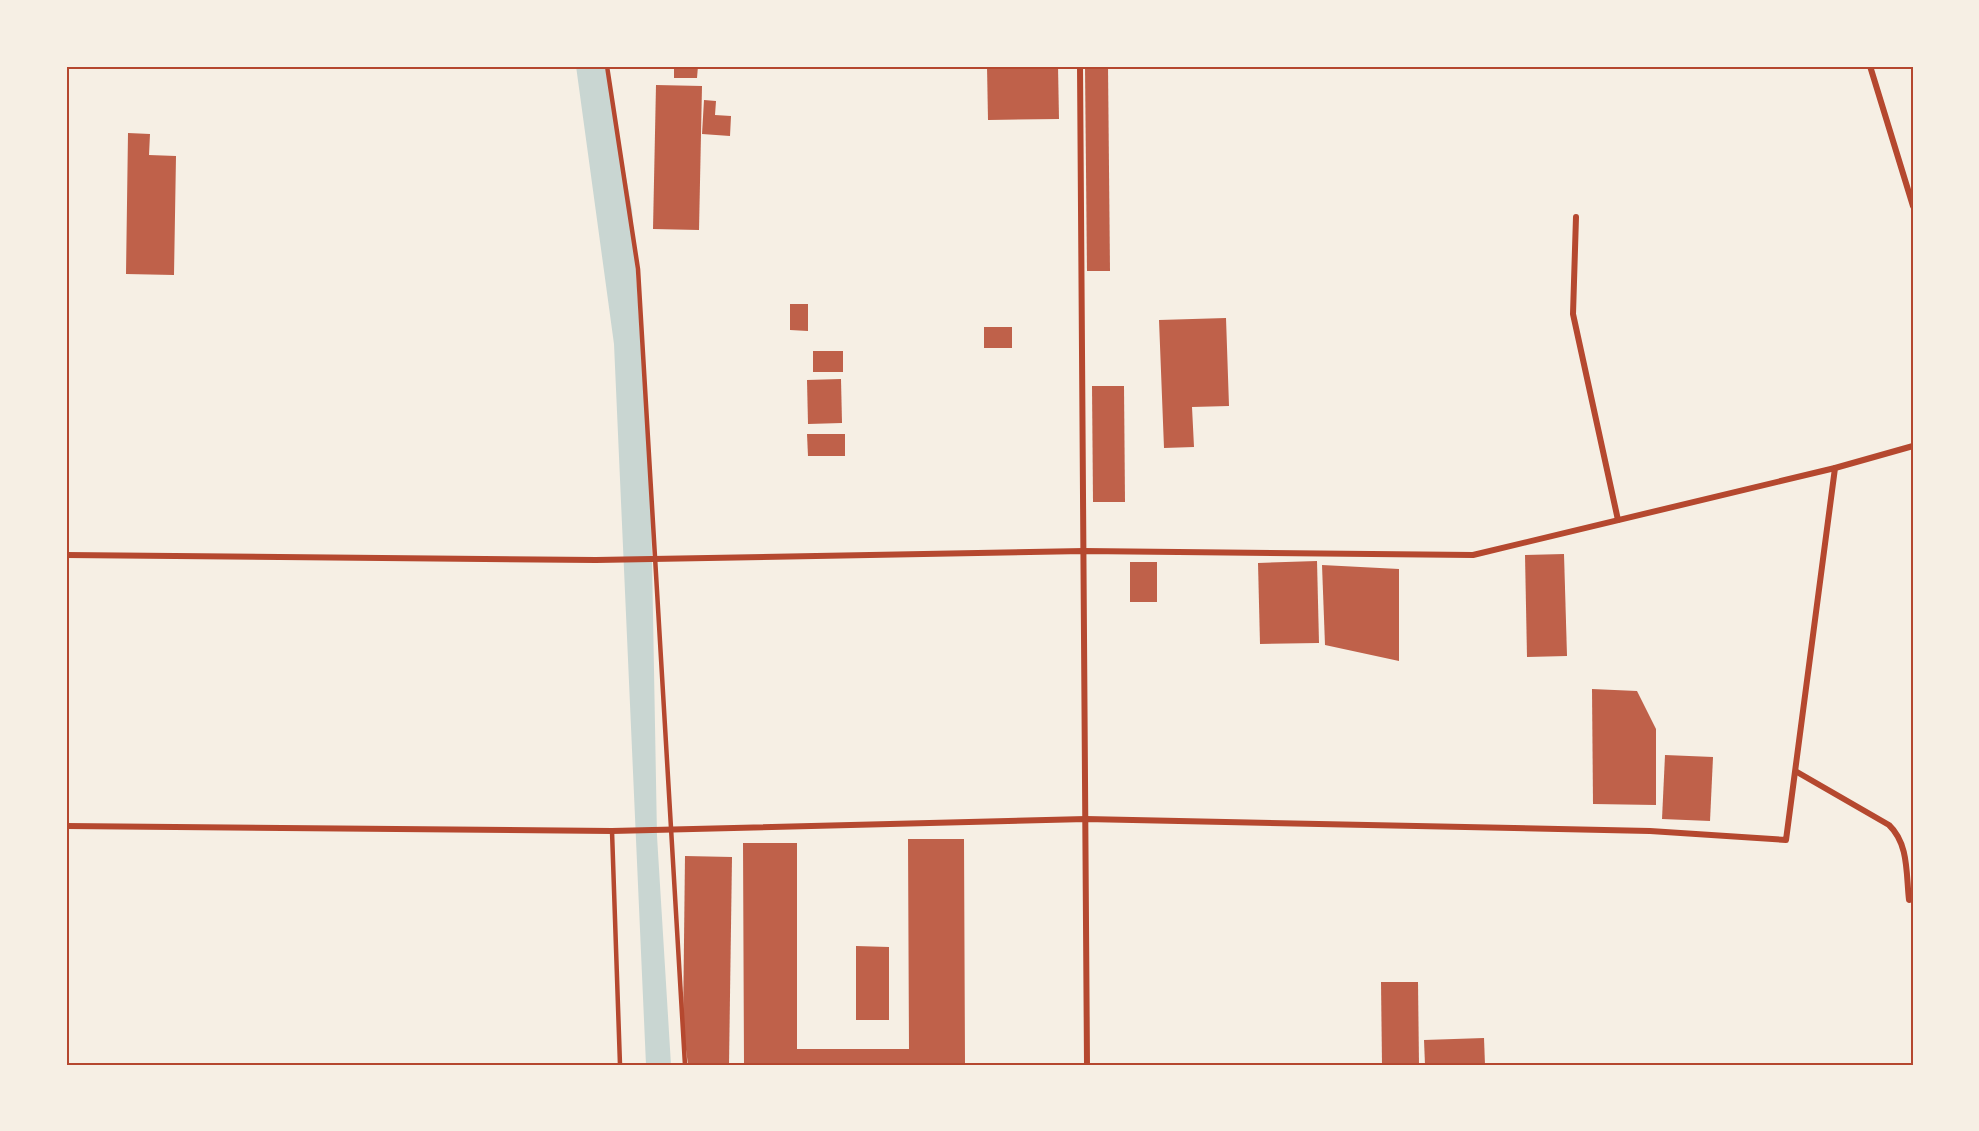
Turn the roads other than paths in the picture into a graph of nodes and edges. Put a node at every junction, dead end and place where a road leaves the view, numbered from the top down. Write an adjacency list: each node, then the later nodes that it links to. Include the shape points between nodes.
1 (607, 66): 11 (lane, via 638,269)
2 (1080, 66): 9 (street)
3 (1870, 66): 4 (street)
4 (1913, 206)
5 (1576, 217): 8 (street, via 1573,314)
6 (1913, 446): 7 (street)
7 (1835, 468): 8 (street); 12 (street)
8 (1618, 520): 9 (street, via 1473,555)
9 (1084, 551): 11 (street); 13 (street)
10 (66, 555): 11 (street)
11 (656, 558): 15 (lane)
12 (1797, 772): 13 (street, via 1786,840 1638,831); 17 (street, via 1897,833 1903,844)
13 (1086, 819): 15 (street); 20 (street)
14 (66, 826): 16 (street)
15 (671, 828): 16 (street); 19 (lane)
16 (612, 831): 18 (lane)
17 (1909, 900)
18 (620, 1065)
19 (685, 1065)
20 (1088, 1065)

